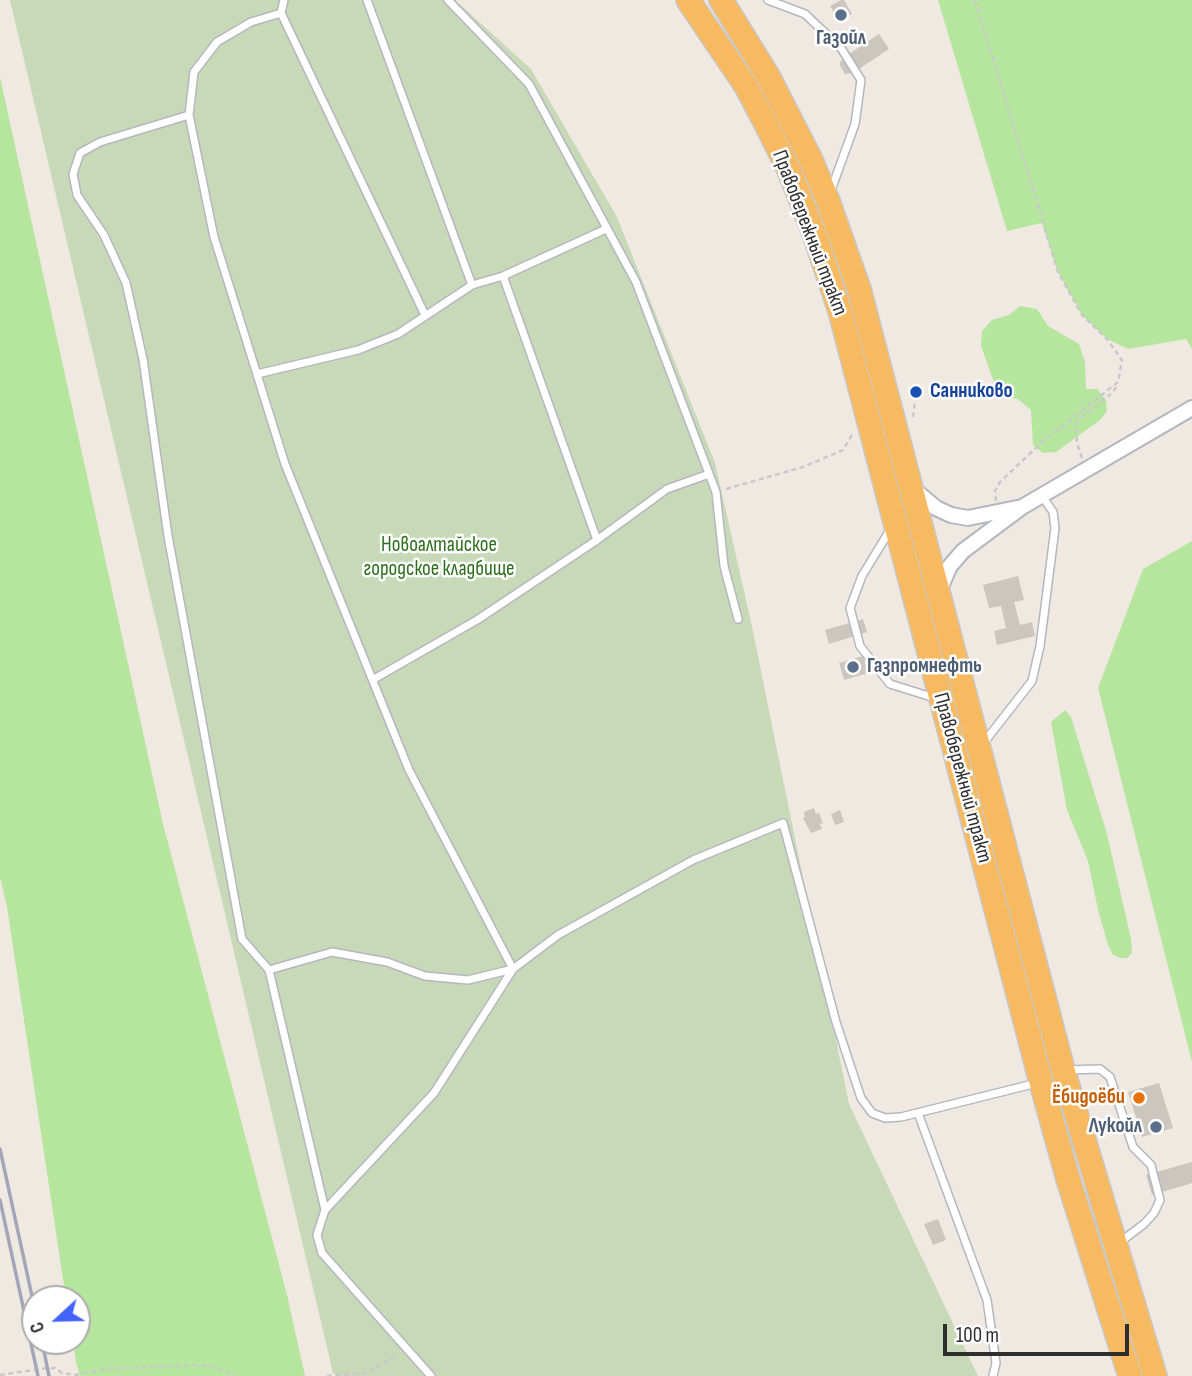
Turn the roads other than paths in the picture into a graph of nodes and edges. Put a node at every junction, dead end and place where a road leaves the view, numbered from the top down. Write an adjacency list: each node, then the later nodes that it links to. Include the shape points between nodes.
1 (284, 0): 7 (lane)
2 (367, 0): 12 (lane)
3 (448, 0): 10 (lane, via 530,84)
4 (688, 0): 20 (highway, Правобережный тракт, via 766,124 814,233 840,311)
5 (721, 0): 9 (highway, Правобережный тракт, via 788,113)
6 (768, 0): 9 (lane, via 805,14 841,48 861,80 855,124)
7 (281, 13): 8 (lane, via 251,22 217,42 194,72); 13 (lane)
8 (188, 115): 14 (lane, via 214,237); 28 (lane, via 100,142 80,153 73,174 78,195 104,235 126,283 143,359 168,536 242,939)
9 (828, 201): 17 (highway, Правобережный тракт, via 859,289)
10 (606, 229): 11 (lane); 16 (lane, via 636,282)
11 (503, 276): 12 (lane); 21 (lane)
12 (472, 285): 13 (lane)
13 (425, 315): 14 (lane, via 398,334 358,350)
14 (257, 374): 24 (lane, via 285,464)
15 (1192, 408): 18 (street)
16 (709, 474): 21 (lane, via 667,489); 23 (lane)
17 (912, 488): 19 (street, via 936,508 968,518); 22 (highway, Правобережный тракт)
18 (1042, 496): 19 (street); 26 (lane, via 1053,512 1055,528 1032,681)
19 (1022, 507): 22 (street, via 963,551 950,566)
20 (895, 522): 25 (highway, Правобережный тракт); 25 (lane, via 862,576 850,608 860,646 890,684)
21 (597, 540): 24 (lane, via 477,620)
22 (939, 592): 26 (highway, Правобережный тракт)
23 (738, 619)
24 (374, 679): 27 (lane, via 409,770)
25 (942, 700): 30 (highway, Правобережный тракт)
26 (979, 748): 29 (highway, Правобережный тракт)
27 (513, 969): 28 (lane, via 468,980 425,976 387,961 332,952); 31 (lane, via 558,935 693,860 783,824 861,1098 872,1113 885,1118); 33 (lane, via 434,1093)
28 (269, 970): 33 (lane)
29 (1063, 1070): 34 (highway, Правобережный тракт); 34 (lane, via 1100,1069 1110,1077 1133,1147 1151,1165 1160,1200 1144,1224)
30 (1041, 1082): 31 (lane); 32 (highway, Правобережный тракт)
31 (918, 1113): 36 (lane, via 987,1300 996,1363)
32 (1068, 1179): 37 (highway); 38 (highway, Правобережный тракт)
33 (325, 1210): 35 (lane, via 317,1235 322,1253)
34 (1116, 1245): 39 (highway, Правобережный тракт)
35 (431, 1376)
36 (993, 1376)
37 (1118, 1376)
38 (1129, 1376)
39 (1155, 1376)

